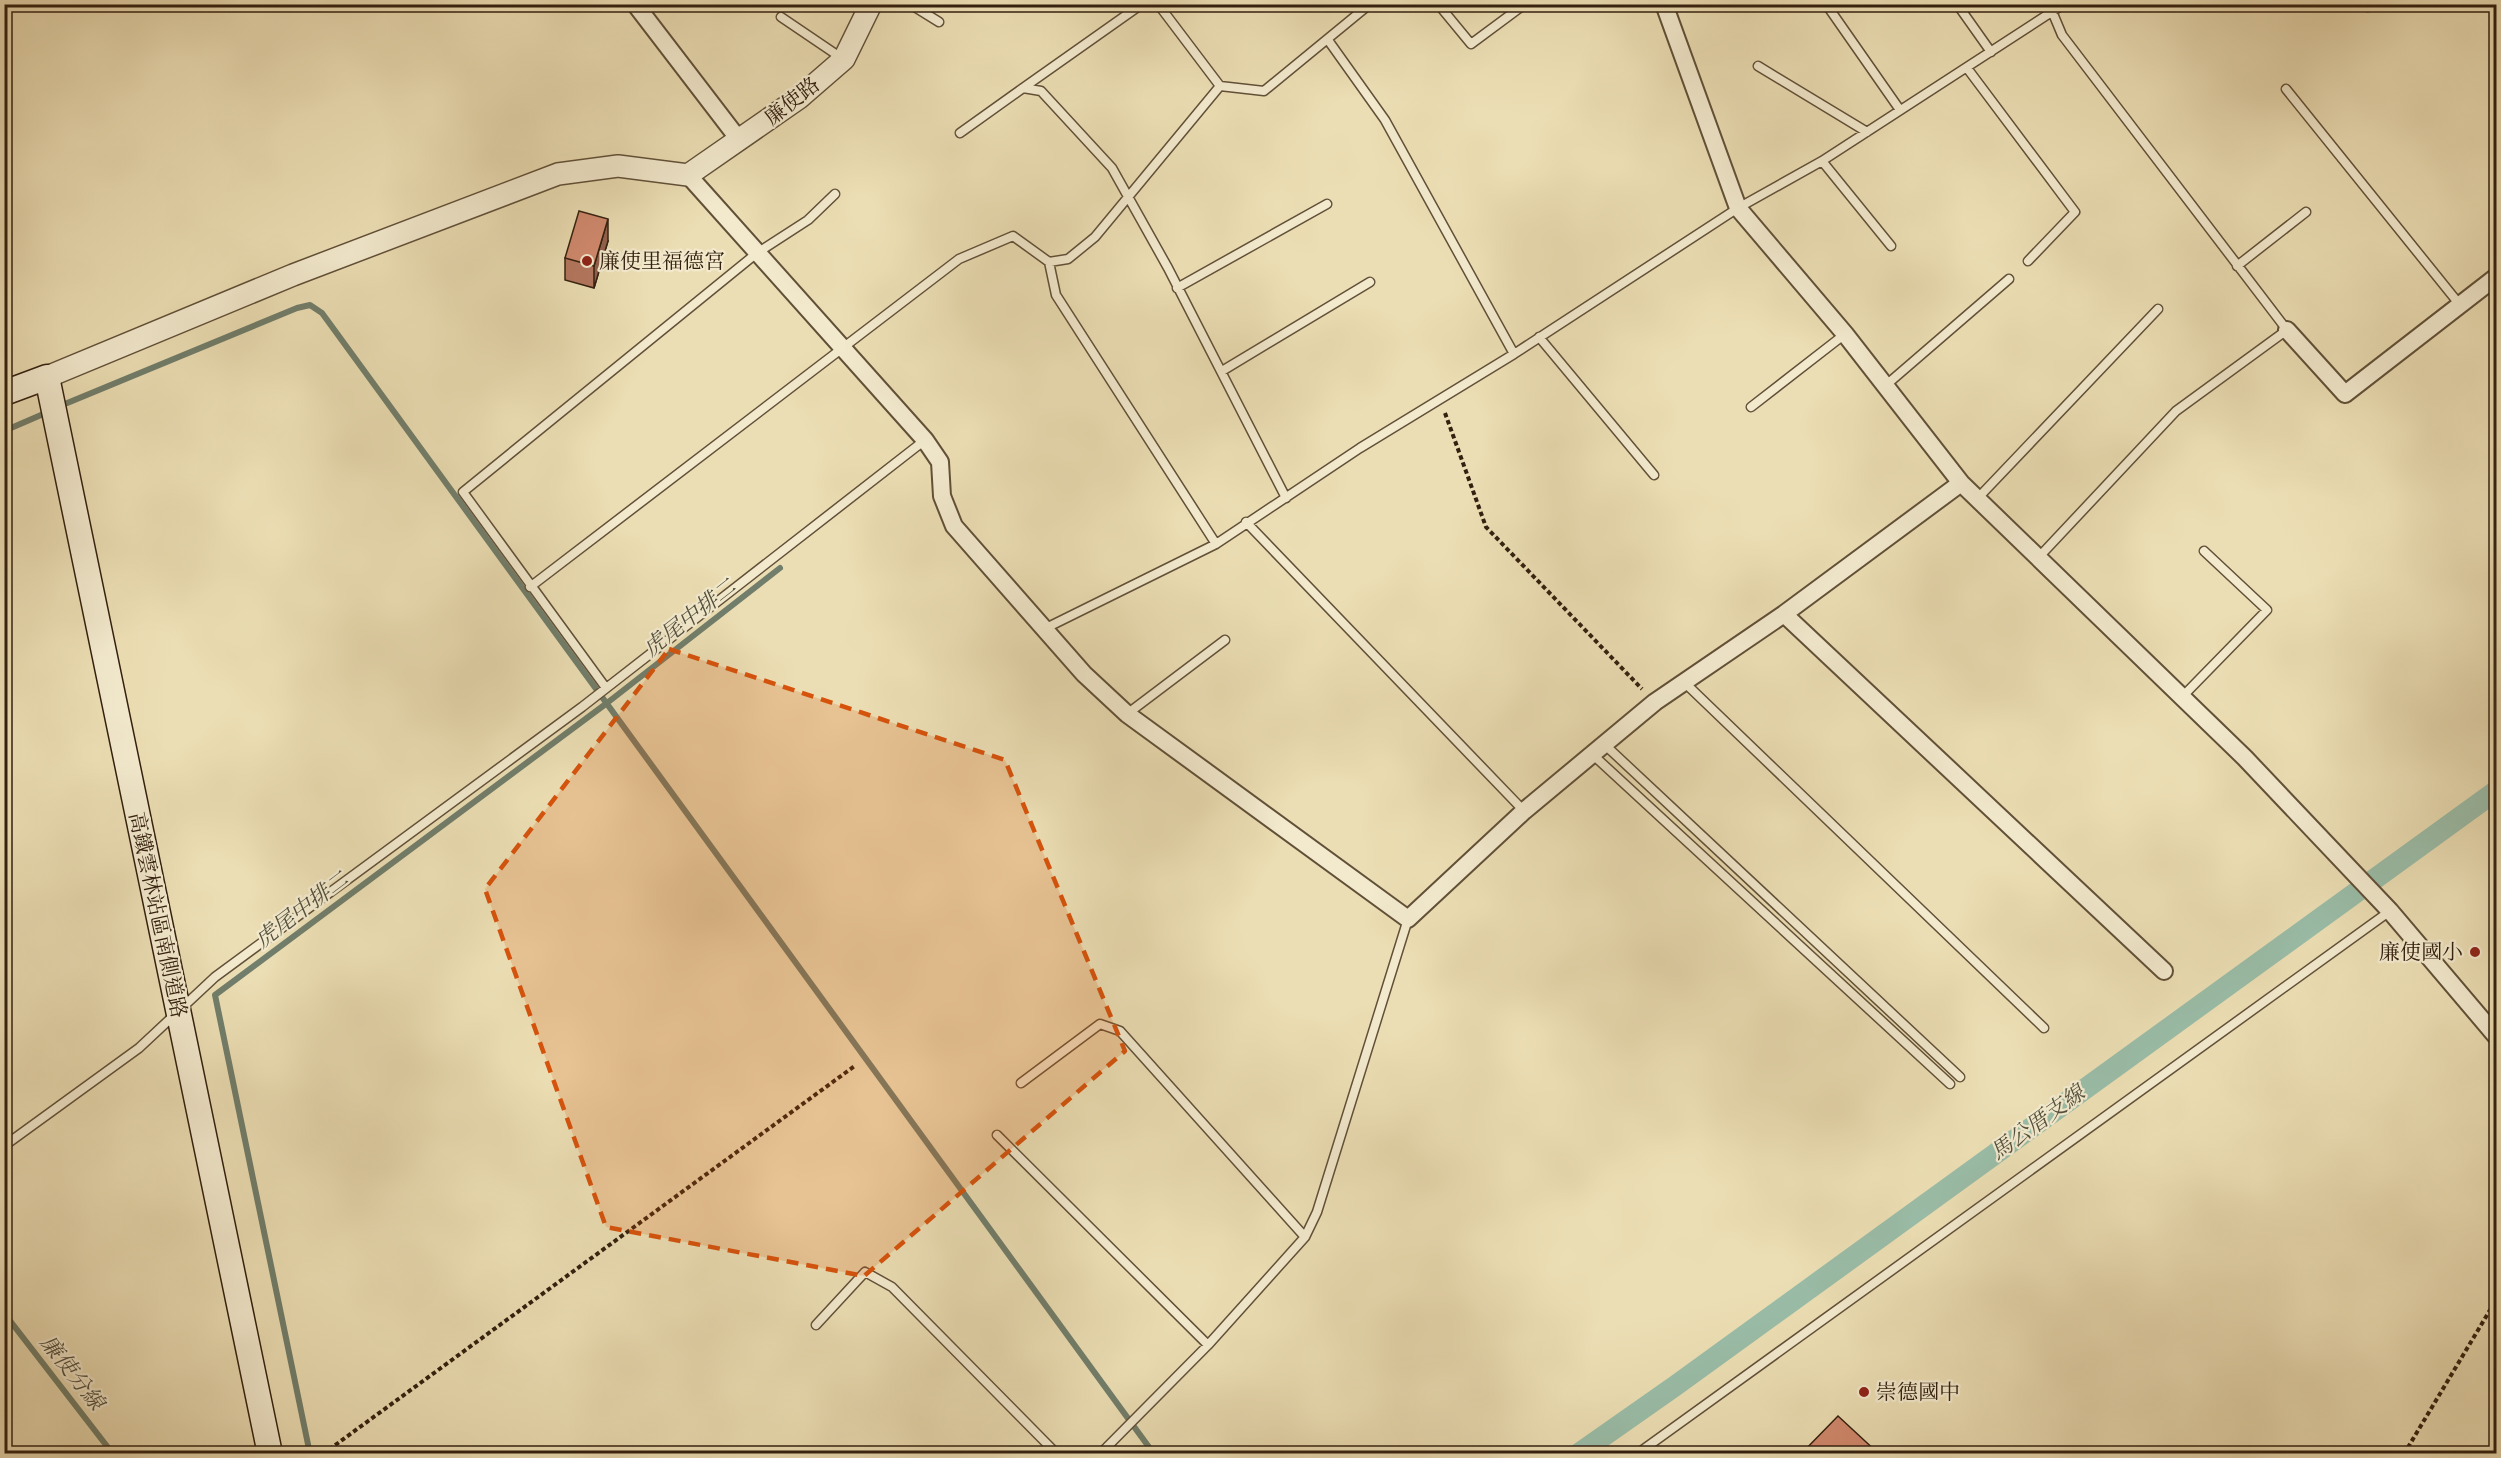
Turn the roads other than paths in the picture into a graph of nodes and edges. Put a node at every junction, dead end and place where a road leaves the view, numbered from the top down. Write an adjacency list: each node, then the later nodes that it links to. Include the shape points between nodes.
1 (635, 4): 27 (street)
2 (871, 4): 18 (street, 廉使路)
3 (910, 4): 15 (lane)
4 (1142, 4): 22 (lane)
5 (1158, 4): 21 (lane)
6 (1370, 4): 16 (lane)
7 (1438, 4): 8 (lane, via 1471,44)
8 (1525, 4)
9 (1664, 4): 33 (street)
10 (1826, 4): 24 (lane)
11 (1957, 4): 17 (lane)
12 (2064, 4): 13 (lane)
13 (2051, 8): 17 (lane); 39 (lane, via 2062,35)
14 (781, 17): 18 (lane)
15 (939, 22)
16 (1328, 40): 21 (lane, via 1264,91); 50 (lane, via 1385,120)
17 (1991, 52): 20 (lane)
18 (844, 59): 27 (street, 廉使路)
19 (1758, 66): 25 (lane)
20 (1967, 68): 24 (lane); 37 (lane, via 2076,212)
21 (1220, 86): 31 (lane)
22 (1023, 88): 26 (lane); 31 (lane, via 1041,91 1112,168)
23 (2286, 89): 44 (lane)
24 (1900, 110): 25 (lane)
25 (1868, 132): 28 (lane)
26 (960, 133)
27 (740, 141): 29 (street, 廉使路)
28 (1822, 161): 33 (lane); 35 (lane)
29 (688, 175): 36 (street); 52 (street, via 618,166 558,174 293,275)
30 (834, 194): 36 (lane, via 808,220)
31 (1130, 197): 38 (lane, via 1095,237 1068,259); 43 (lane)
32 (1327, 204): 43 (lane)
33 (1738, 208): 47 (street); 48 (lane)
34 (2306, 212): 39 (lane)
35 (1891, 246)
36 (757, 254): 49 (street); 65 (lane, via 463,492)
37 (2028, 261)
38 (1049, 262): 49 (lane, via 1013,236 969,254 897,303); 62 (lane, via 1056,295)
39 (2237, 266): 46 (lane)
40 (2496, 277): 44 (street)
41 (2008, 279): 53 (lane)
42 (1370, 282): 51 (lane)
43 (1178, 288): 51 (lane)
44 (2460, 305): 46 (street, via 2345,394)
45 (2158, 309): 60 (lane)
46 (2287, 330): 64 (lane, via 2176,411)
47 (1845, 334): 53 (street); 55 (lane)
48 (1539, 337): 50 (lane); 57 (lane)
49 (842, 349): 56 (street); 65 (lane)
50 (1515, 354): 59 (lane)
51 (1222, 371): 59 (lane)
52 (47, 377): 54 (main road); 78 (main road, 高鐵雲林站區南側道路)
53 (1885, 386): 58 (street)
54 (4, 393)
55 (1750, 407)
56 (926, 440): 67 (street, via 940,462 942,496 954,526); 70 (lane)
57 (1654, 475)
58 (1961, 483): 60 (street); 66 (street)
59 (1286, 498): 61 (lane)
60 (1977, 500): 64 (street)
61 (1246, 522): 62 (lane); 74 (lane)
62 (1216, 544): 67 (lane)
63 (2204, 551): 71 (lane, via 2267,609)
64 (2038, 558): 71 (street)
65 (530, 587): 70 (lane)
66 (1784, 614): 69 (street); 77 (street)
67 (1043, 629): 72 (street)
68 (1225, 640): 72 (lane)
69 (1685, 683): 73 (street); 79 (lane)
70 (606, 688): 78 (lane, via 215,977)
71 (2183, 696): 75 (street)
72 (1127, 714): 76 (street)
73 (1598, 749): 74 (street); 81 (lane); 83 (lane)
74 (1524, 811): 76 (street)
75 (2384, 906): 80 (street); 92 (lane)
76 (1408, 919): 86 (lane, via 1317,1212)
77 (2164, 971)
78 (179, 1014): 85 (lane); 89 (main road, 高鐵雲林站區南側道路)
79 (2044, 1028)
80 (2496, 1036)
81 (1960, 1077)
82 (1021, 1083): 86 (lane, via 1100,1024 1120,1031)
83 (1950, 1084)
84 (997, 1135): 88 (lane)
85 (4, 1146)
86 (1305, 1237): 88 (lane)
87 (816, 1325): 90 (lane, via 865,1272 892,1287)
88 (1208, 1345): 91 (lane)
89 (270, 1454)
90 (1057, 1454)
91 (1100, 1454)
92 (1637, 1454)

